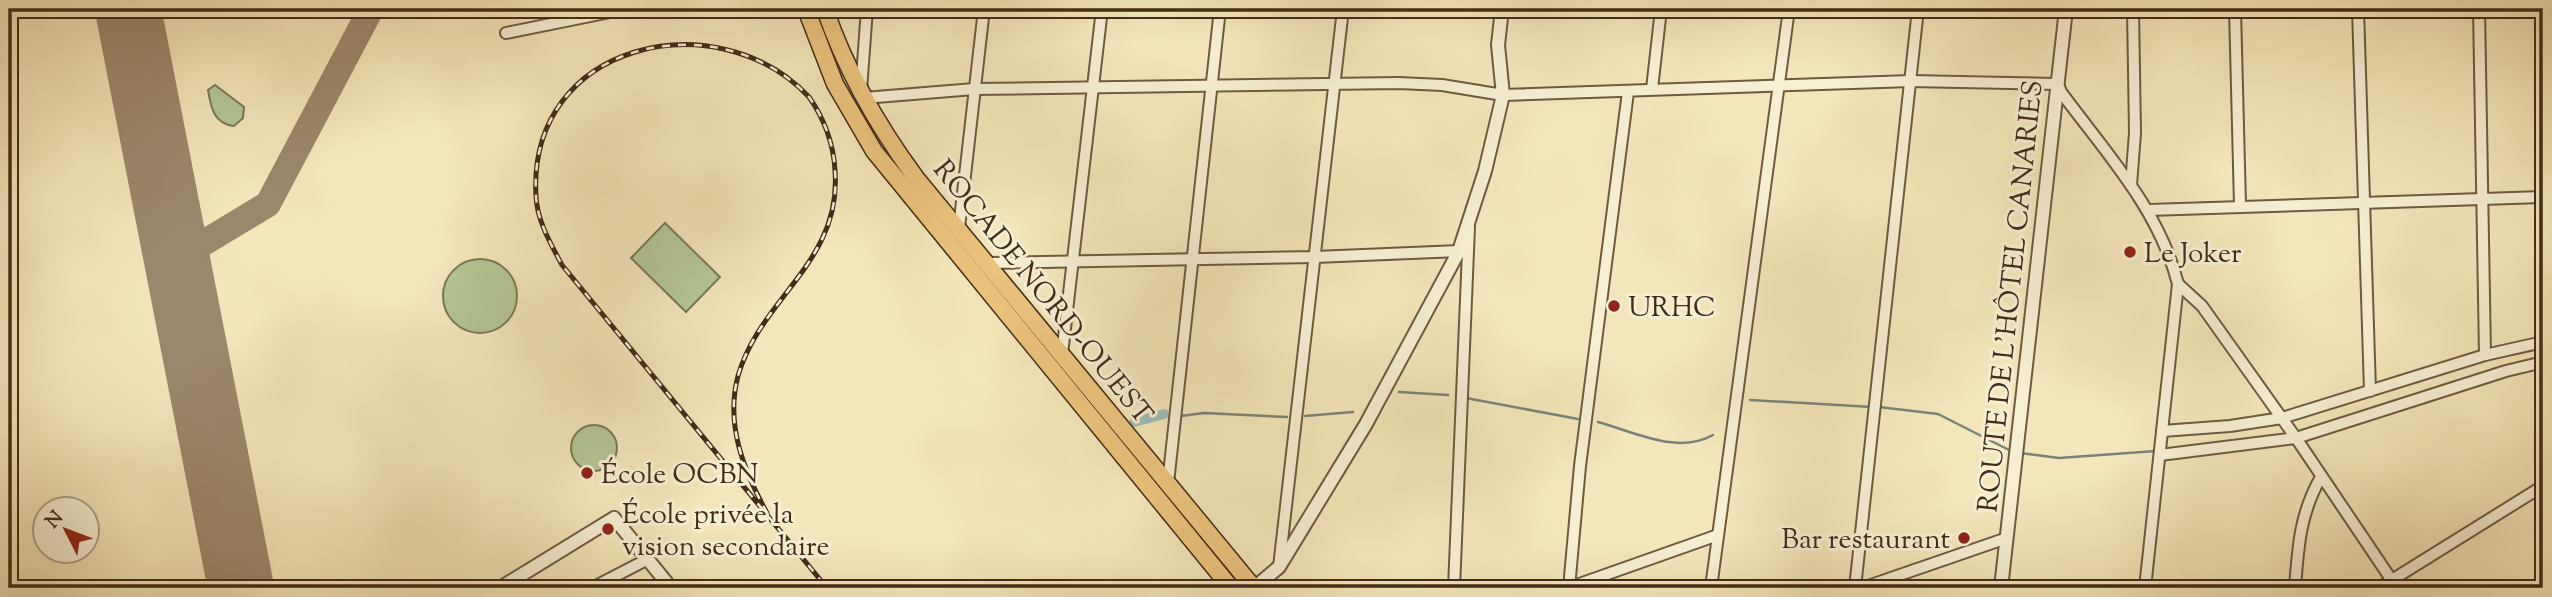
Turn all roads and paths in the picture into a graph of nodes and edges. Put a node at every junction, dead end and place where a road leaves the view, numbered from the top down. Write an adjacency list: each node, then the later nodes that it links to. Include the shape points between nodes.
1 (625, 9): 18 (street)
2 (806, 9): 64 (main road, ROCADE NORD-OUEST, via 835,84 874,151)
3 (825, 9): 28 (main road, ROCADE NORD-OUEST)
4 (867, 9): 28 (street)
5 (984, 9): 25 (street)
6 (1102, 9): 22 (street)
7 (1220, 9): 23 (street)
8 (1343, 9): 20 (street)
9 (1502, 9): 29 (street, via 1498,45)
10 (1661, 9): 26 (street)
11 (1789, 9): 24 (street)
12 (1918, 9): 19 (street)
13 (2066, 9): 21 (street, ROUTE DE L'HÔTEL CANARIES)
14 (2133, 9): 30 (street)
15 (2235, 9): 34 (street)
16 (2358, 9): 33 (street)
17 (2479, 9): 32 (street)
18 (506, 33)
19 (1911, 81): 21 (street); 24 (street); 69 (street)
20 (1334, 84): 23 (street); 29 (street, via 1442,85); 39 (street)
21 (2058, 84): 30 (street); 57 (street, ROUTE DE L'HÔTEL CANARIES)
22 (1092, 86): 23 (street); 25 (street); 41 (street)
23 (1211, 88): 40 (street)
24 (1779, 88): 26 (street); 56 (street)
25 (974, 89): 28 (street); 37 (street)
26 (1652, 89): 27 (street)
27 (1628, 92): 29 (street); 67 (street)
28 (862, 95): 37 (main road, ROCADE NORD-OUEST, via 900,156)
29 (1503, 95): 36 (street)
30 (2131, 186): 35 (street)
31 (2543, 197): 32 (street)
32 (2481, 198): 33 (street); 46 (street)
33 (2365, 202): 34 (street); 48 (street)
34 (2239, 205): 35 (street)
35 (2149, 210): 43 (street, via 2171,256)
36 (1469, 224): 38 (street); 66 (street)
37 (959, 228): 42 (main road, ROCADE NORD-OUEST)
38 (1459, 251): 39 (street); 59 (street, via 1366,424)
39 (1315, 257): 40 (street); 59 (street)
40 (1194, 259): 41 (street); 54 (street)
41 (1073, 262): 42 (street); 45 (street)
42 (988, 263): 45 (main road, ROCADE NORD-OUEST)
43 (2178, 284): 49 (street, via 2202,306); 50 (street)
44 (2543, 342): 46 (street)
45 (1062, 354): 54 (main road, ROCADE NORD-OUEST)
46 (2485, 355): 48 (street)
47 (2543, 362): 51 (street)
48 (2370, 391): 49 (street)
49 (2282, 418): 50 (street); 51 (street)
50 (2162, 431): 52 (street)
51 (2296, 438): 52 (street); 53 (street)
52 (2160, 455): 72 (street)
53 (2321, 477): 60 (street); 73 (street, via 2300,527)
54 (1168, 483): 65 (main road, ROCADE NORD-OUEST)
55 (2543, 486): 60 (street)
56 (1718, 535): 67 (street); 68 (street)
57 (2007, 538): 70 (street); 71 (street, ROUTE DE L'HÔTEL CANARIES)
58 (648, 559): 61 (street, via 614,518); 62 (street); 63 (street)
59 (1279, 567): 65 (street)
60 (2394, 584): 74 (street)
61 (500, 588)
62 (592, 588)
63 (671, 588)
64 (1231, 588)
65 (1254, 588)
66 (1454, 588)
67 (1568, 588)
68 (1711, 588)
69 (1854, 588)
70 (1862, 588)
71 (2001, 588)
72 (2145, 588)
73 (2295, 588)
74 (2379, 588)

